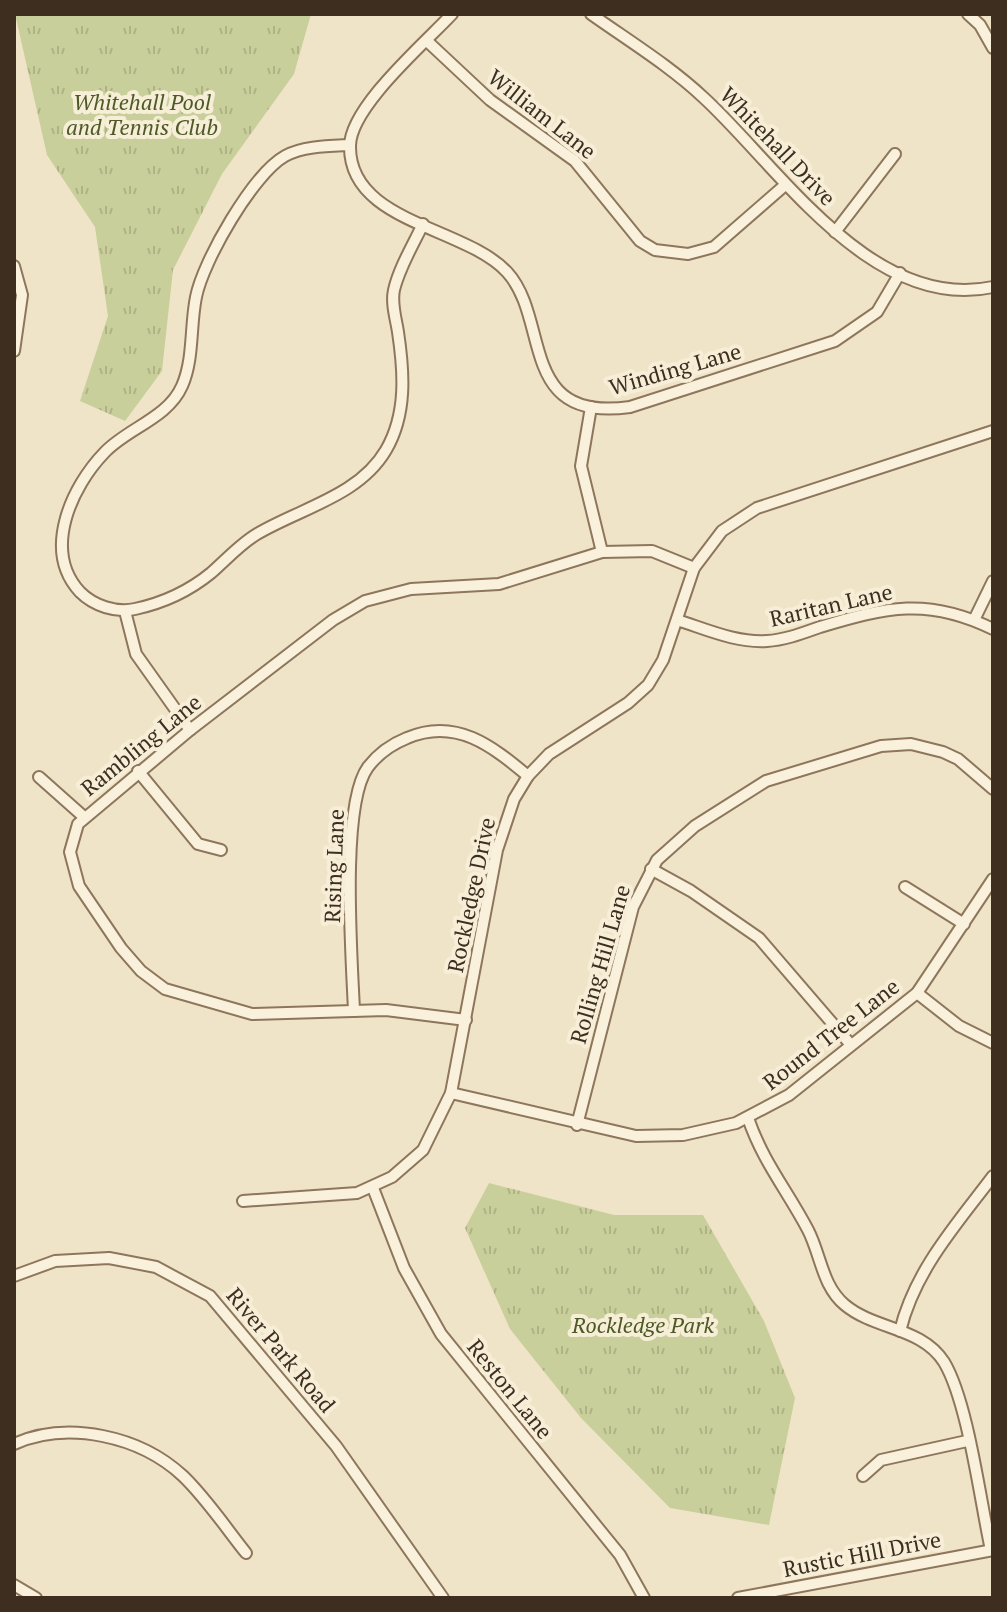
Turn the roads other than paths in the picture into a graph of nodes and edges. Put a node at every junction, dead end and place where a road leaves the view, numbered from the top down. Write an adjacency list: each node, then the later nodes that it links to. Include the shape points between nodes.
1 (452, 14): 4 (street)
2 (591, 14): 8 (street, Whitehall Drive, via 688,84)
3 (968, 14): 5 (street)
4 (427, 41): 6 (street, via 359,117); 8 (street, William Lane, via 490,100 575,161 640,241 655,250 688,254 714,247)
5 (993, 48)
6 (350, 145): 9 (street, Winding Lane, via 355,170 370,195); 20 (street, via 289,154 266,172 200,281 181,389 161,411 105,451 74,500 61,535 67,572 92,601)
7 (895, 154): 10 (street)
8 (784, 186): 10 (street, Whitehall Drive)
9 (423, 224): 15 (street, Winding Lane, via 480,252 508,273 543,368 563,392); 20 (street, via 393,292 402,407 381,459 346,489 256,535 185,590)
10 (835, 232): 12 (street, Whitehall Drive)
11 (14, 266): 14 (street, via 22,295)
12 (900, 273): 13 (street, Whitehall Drive, via 943,288); 15 (street, Winding Lane, via 877,312 835,341 630,407)
13 (993, 287)
14 (14, 351)
15 (591, 407): 17 (street, via 581,466)
16 (993, 431): 18 (street, Rockledge Drive, via 757,508 722,531)
17 (602, 552): 18 (street, Rambling Lane, via 652,551); 24 (street, Rambling Lane, via 499,584 411,589 365,601)
18 (694, 568): 21 (street, Rockledge Drive)
19 (993, 581): 22 (street)
20 (125, 611): 24 (street, via 136,654)
21 (677, 620): 22 (street, Raritan Lane, via 753,641 787,638 889,609 930,608); 26 (street, Rockledge Drive, via 648,685 549,754)
22 (974, 620): 23 (street, Raritan Lane)
23 (993, 629)
24 (190, 730): 25 (street, Rambling Lane)
25 (138, 771): 29 (street, Rambling Lane); 30 (street, via 198,844)
26 (528, 776): 36 (street, Rising Lane, via 482,741 444,731 405,739 367,768 358,791 352,842); 37 (street, Rockledge Drive, via 500,839)
27 (39, 777): 29 (street)
28 (993, 789): 31 (street, Rolling Hill Lane, via 958,759 933,749 902,744 864,749 746,791 679,839)
29 (84, 817): 36 (street, Rambling Lane, via 71,841 73,873 99,919 153,982 241,1013)
30 (221, 850)
31 (651, 869): 39 (street, via 759,938); 42 (street, Rolling Hill Lane, via 626,932)
32 (993, 879): 34 (street, Round Tree Lane)
33 (905, 887): 34 (street)
34 (964, 924): 35 (street, Round Tree Lane)
35 (917, 993): 38 (street, via 959,1026); 39 (street, Round Tree Lane)
36 (354, 1011): 37 (street, Rambling Lane, via 411,1011)
37 (466, 1020): 40 (street, Rockledge Drive)
38 (993, 1043)
39 (851, 1045): 41 (street, Round Tree Lane, via 789,1095)
40 (451, 1093): 42 (street, Round Tree Lane); 44 (street, Rockledge Drive, via 423,1150)
41 (748, 1118): 42 (street, Round Tree Lane, via 669,1137); 47 (street, via 766,1164 808,1230 835,1294 853,1312)
42 (577, 1125)
43 (993, 1176): 47 (street, via 919,1278)
44 (373, 1188): 45 (street, Rockledge Drive, via 339,1197); 56 (street, Reston Lane, via 404,1268 441,1334 620,1555)
45 (243, 1201)
46 (14, 1276): 54 (street, River Park Road, via 55,1261 109,1258 156,1267 210,1296 336,1446)
47 (900, 1331): 48 (street, via 924,1342 943,1361 955,1385)
48 (967, 1441): 50 (street, via 881,1460); 51 (street)
49 (14, 1444): 52 (street, via 46,1434 75,1434 142,1448 183,1476)
50 (863, 1476)
51 (992, 1550): 57 (street, Rustic Hill Drive)
52 (246, 1553)
53 (14, 1585): 55 (street)
54 (436, 1596)
55 (36, 1598)
56 (644, 1598)
57 (738, 1598)

